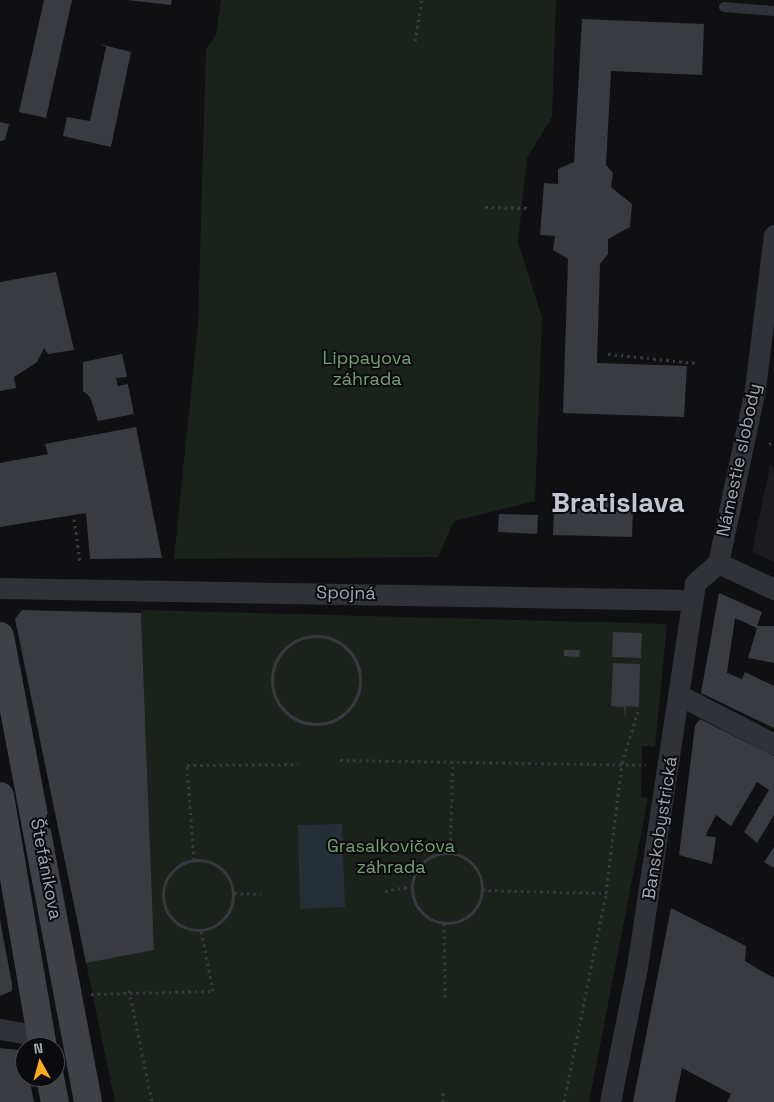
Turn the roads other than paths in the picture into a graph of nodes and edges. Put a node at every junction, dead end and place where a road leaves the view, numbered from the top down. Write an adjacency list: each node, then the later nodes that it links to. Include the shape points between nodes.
1 (724, 7): 2 (lane)
2 (774, 11)
3 (774, 235): 4 (street, Námestie slobody, via 755,389)
4 (718, 563): 6 (street); 7 (street, Banskobystrická, via 698,577)
5 (0, 588): 7 (street, Spojná)
6 (774, 589)
7 (692, 600): 9 (street, Banskobystrická)
8 (0, 636): 17 (main road, Štefánikova)
9 (679, 695): 10 (street); 18 (street, Banskobystrická, via 637,967)
10 (774, 744)
11 (0, 796): 14 (main road, Štefánikova)
12 (0, 1029): 13 (street)
13 (26, 1037)
14 (41, 1037)
15 (52, 1087): 16 (main road)
16 (54, 1102)
17 (88, 1102)
18 (610, 1102)

